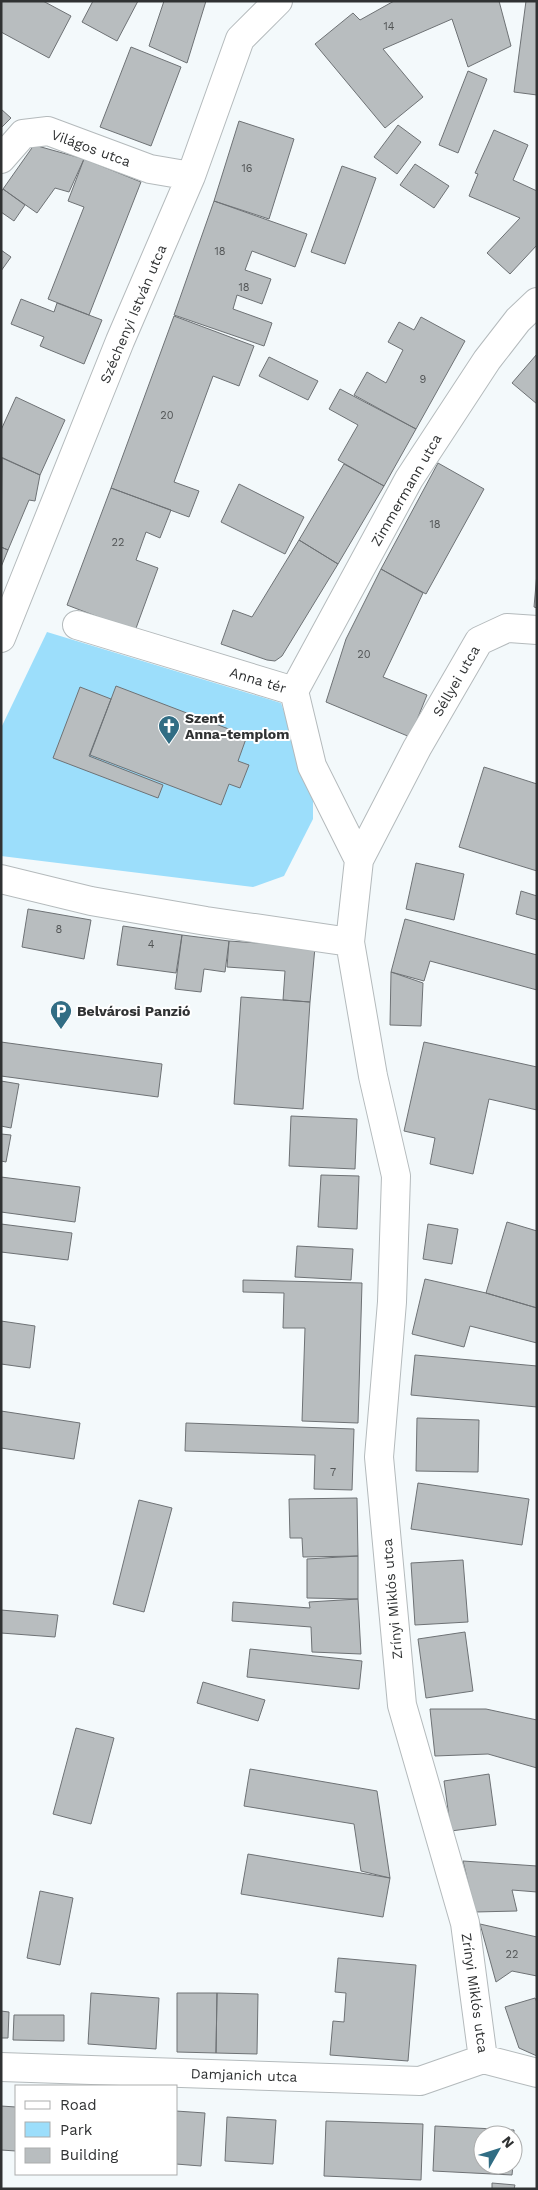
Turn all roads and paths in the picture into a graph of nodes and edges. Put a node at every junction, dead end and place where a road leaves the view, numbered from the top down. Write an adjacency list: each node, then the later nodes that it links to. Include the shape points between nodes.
1 (278, 1): 3 (street, Széchenyi István utca, via 240,39)
2 (1, 159): 3 (street, Világos utca, via 22,134 48,131 150,169)
3 (191, 176): 7 (street, Széchenyi István utca, via 120,341)
4 (537, 302): 8 (street, Zimmermann utca, via 518,320 487,360 409,479)
5 (77, 625): 8 (street, Anna tér)
6 (537, 630): 9 (street, Séllyei utca, via 507,628 479,641 417,748)
7 (1, 638)
8 (294, 691): 9 (street, Anna tér, via 312,766)
9 (359, 860): 11 (street)
10 (1, 879): 11 (street, via 91,900 206,921)
11 (350, 942): 12 (street, Zrínyi Miklós utca, via 373,1076 396,1176 392,1302 379,1457 402,1705 465,1924)
12 (482, 2060): 13 (street, Damjanich utca, via 420,2081); 14 (street, Zrínyi Miklós utca)
13 (1, 2068)
14 (537, 2073)

